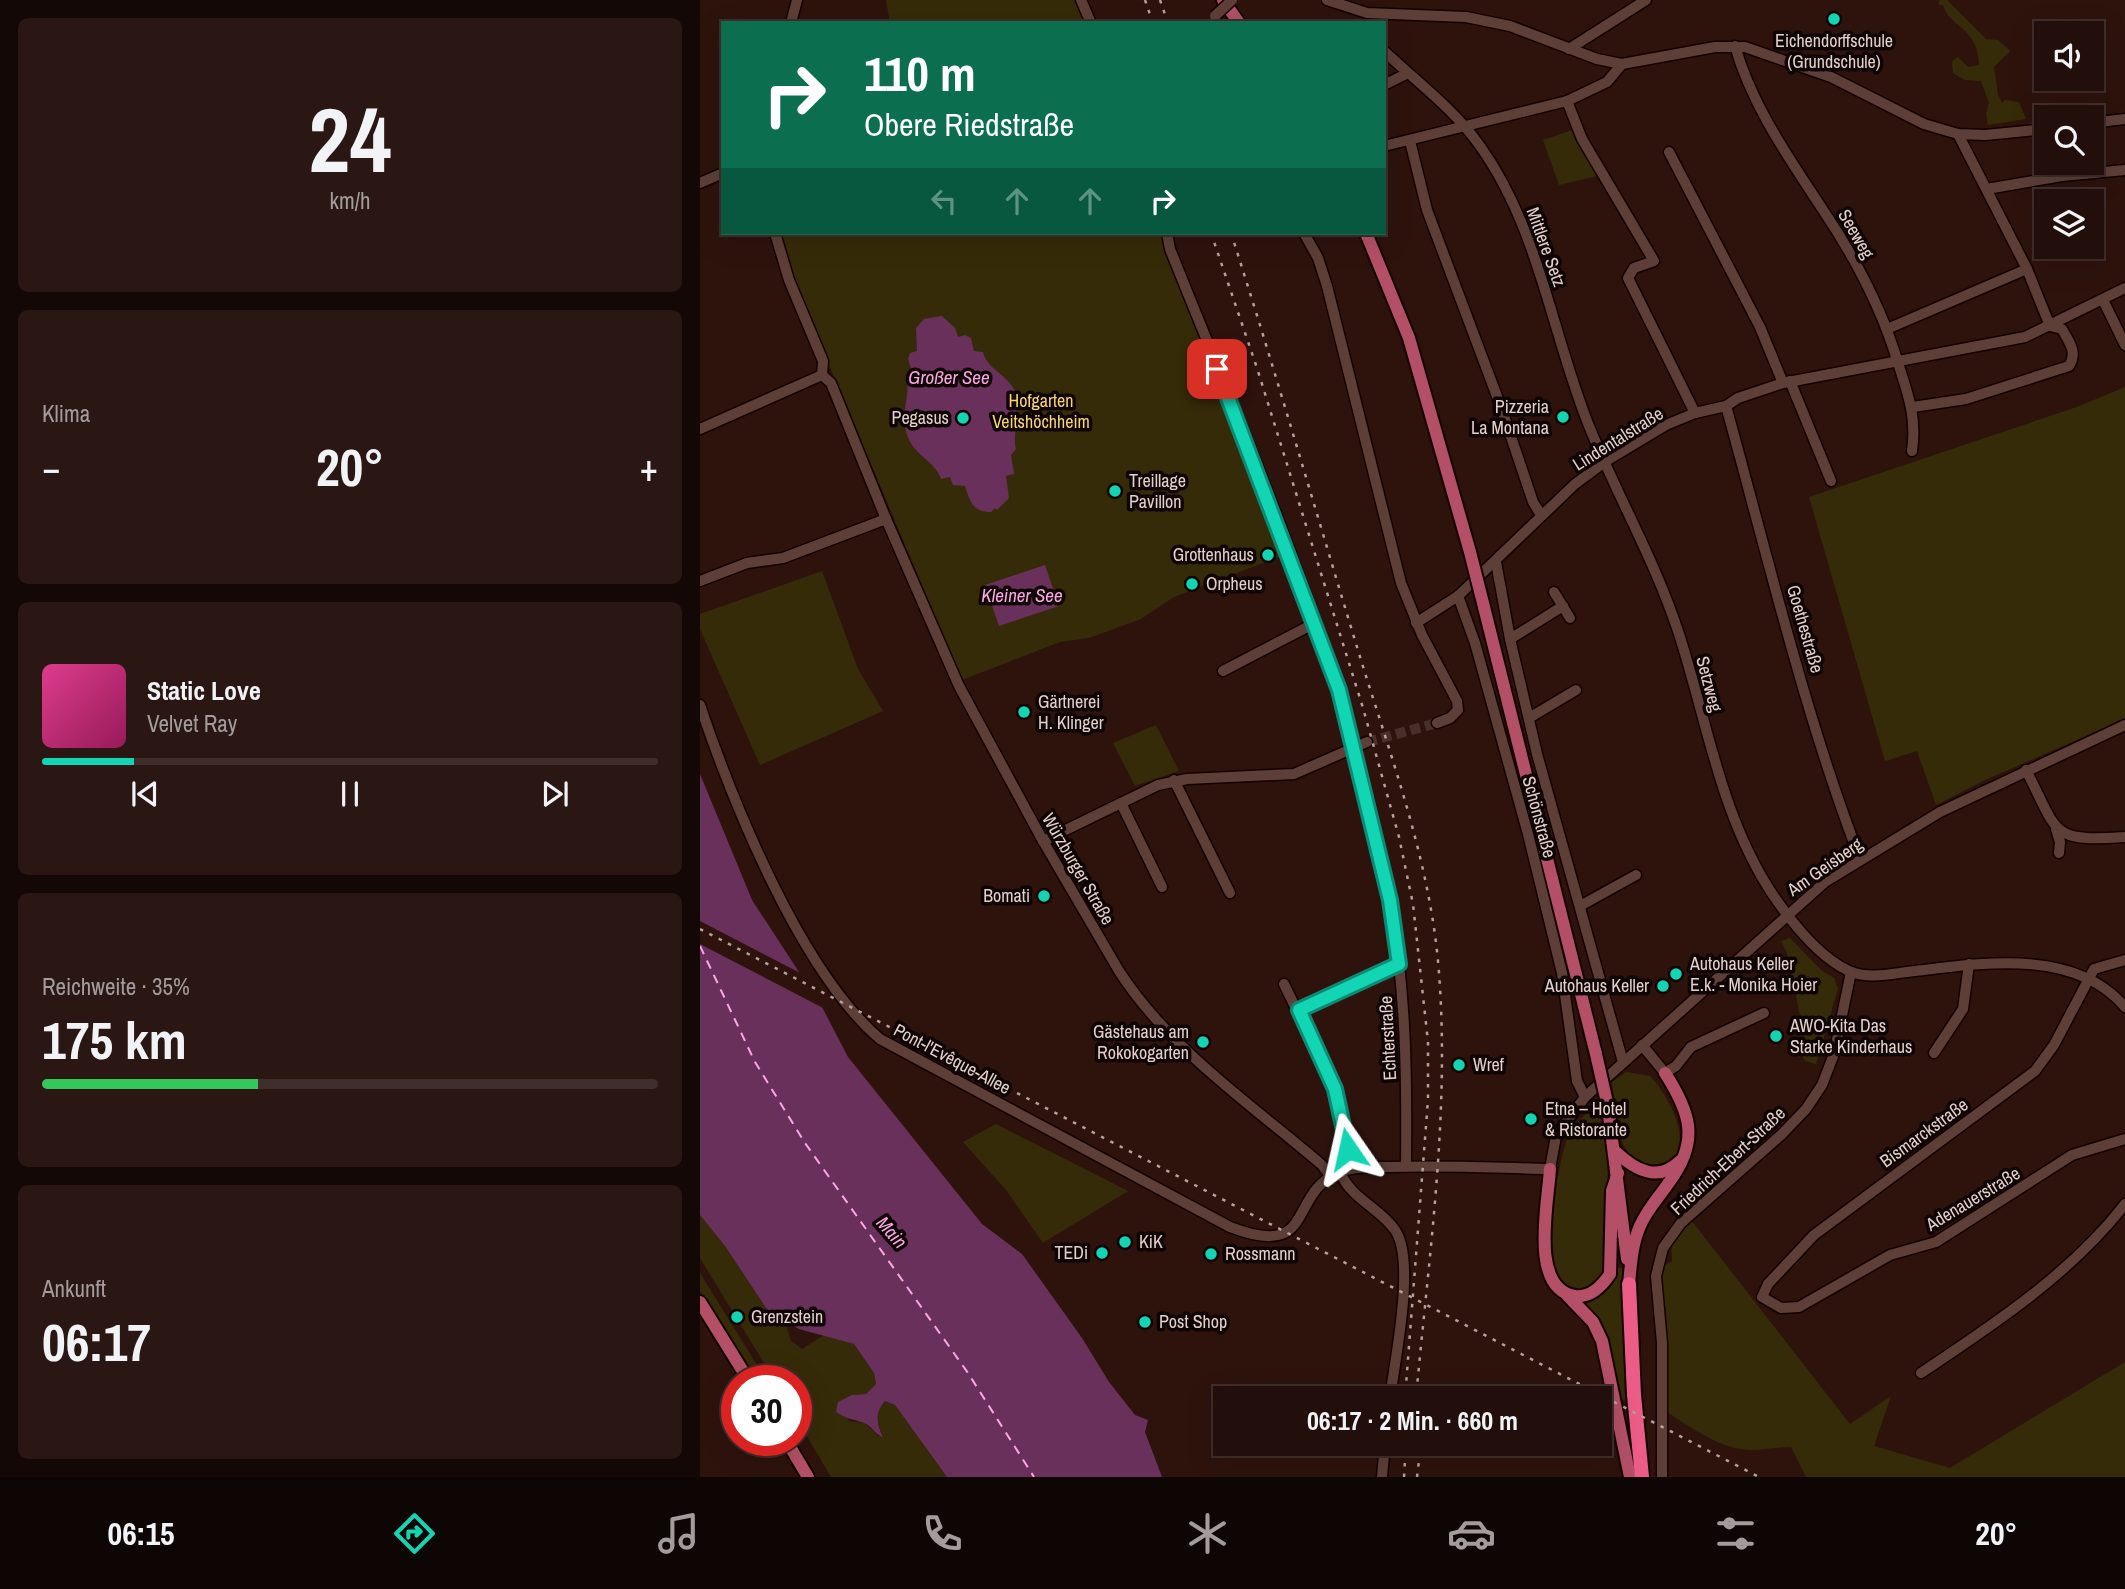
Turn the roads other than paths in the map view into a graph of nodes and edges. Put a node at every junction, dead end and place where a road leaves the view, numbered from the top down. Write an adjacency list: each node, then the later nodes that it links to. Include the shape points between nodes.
1 (797, 0): 9 (street)
2 (1081, 0): 10 (street)
3 (1223, 0): 11 (main road)
4 (1232, 0): 8 (street, bridge)
5 (1327, 0): 7 (street)
6 (1646, 0): 13 (street)
7 (1366, 18): 13 (street, via 1466,17 1510,26)
8 (1213, 19)
9 (792, 21)
10 (1090, 21)
11 (1238, 21)
12 (1735, 46): 15 (street); 23 (street, via 1831,77 1924,124); 39 (street, Seeweg, via 1759,105 1849,252)
13 (1569, 48): 15 (street)
14 (1386, 53): 16 (street, Mittlere Setz)
15 (1622, 64): 18 (street, via 1607,82)
16 (1408, 73): 17 (street); 21 (street, Mittlere Setz)
17 (1386, 84)
18 (1567, 101): 21 (street); 46 (street, via 1582,139 1654,261 1634,268 1628,278)
19 (2125, 119): 20 (street)
20 (2104, 121)
21 (1463, 126): 24 (street); 49 (street, Mittlere Setz, via 1501,178 1520,217 1583,411)
22 (2034, 130): 23 (street)
23 (1958, 134): 30 (street)
24 (1410, 141): 25 (street); 51 (street, via 1426,210)
25 (1386, 146)
26 (1669, 152): 43 (street)
27 (2125, 170): 30 (street)
28 (721, 174): 29 (street)
29 (700, 183)
30 (1987, 190): 35 (street)
31 (776, 235): 42 (street, Würzburger Straße, via 822,361)
32 (1167, 235): 59 (street, Echterstraße)
33 (1305, 235): 60 (street, via 1327,286 1401,583)
34 (1367, 235): 98 (main road, bridge, via 1409,338 1470,552 1596,1054)
35 (2027, 269): 38 (street); 39 (street)
36 (2125, 288): 37 (street, Lindentalstraße)
37 (2103, 300): 38 (street, Lindentalstraße); 40 (street)
38 (2050, 326): 41 (street, Lindentalstraße, via 1997,344); 45 (street, via 2062,329 2074,351 2069,366 1966,398)
39 (1887, 329): 41 (street, Seeweg)
40 (2125, 345)
41 (1898, 360): 43 (street, Lindentalstraße); 45 (street, Seeweg)
42 (822, 375): 47 (street); 52 (street, Würzburger Straße, via 831,383)
43 (1786, 382): 44 (street, Lindentalstraße); 50 (street)
44 (1726, 406): 46 (street, Lindentalstraße); 77 (street, Goethestraße, via 1797,662)
45 (1913, 407): 48 (street, Seeweg)
46 (1695, 413): 49 (street, Lindentalstraße, via 1665,425)
47 (700, 429)
48 (1912, 451)
49 (1606, 461): 51 (street, Lindentalstraße); 82 (street, Setzweg, via 1664,589 1737,826)
50 (1831, 481)
51 (1541, 514): 53 (street, Lindentalstraße)
52 (886, 519): 54 (street, via 783,558 747,564); 75 (street, Würzburger Straße, via 959,686)
53 (1496, 562): 56 (street, Lindentalstraße); 61 (street)
54 (700, 581)
55 (1554, 592): 57 (street)
56 (1458, 596): 60 (street); 96 (street, Schönstraße, via 1528,834 1562,973 1577,1081)
57 (1563, 606): 58 (street); 61 (street)
58 (1570, 618)
59 (1315, 623): 62 (street); 69 (street, Echterstraße)
60 (1416, 623): 66 (street, via 1457,701 1458,710)
61 (1510, 639): 65 (street)
62 (1223, 671)
63 (1576, 690): 65 (street)
64 (700, 705): 104 (street, Pont-l'Evêque-Allee, via 785,908 842,998 880,1039 1249,1234 1282,1236)
65 (1529, 718): 81 (street)
66 (1437, 723)
67 (2125, 725): 70 (street, Am Geisberg)
68 (1367, 742): 69 (street)
69 (1354, 747): 71 (street, via 1294,774); 84 (street, Echterstraße, via 1390,900)
70 (2026, 770): 73 (street); 77 (street, Am Geisberg, via 1940,812)
71 (1174, 780): 72 (street); 80 (street)
72 (1121, 803): 75 (street); 79 (street)
73 (2056, 829): 74 (street, via 2080,839); 76 (street)
74 (2125, 837)
75 (1043, 841): 104 (street, Würzburger Straße, via 1139,1002 1172,1037)
76 (2059, 853)
77 (1860, 859): 82 (street, Am Geisberg)
78 (1636, 875): 81 (street)
79 (1162, 887)
80 (1230, 893)
81 (1580, 906): 94 (street)
82 (1787, 913): 86 (street, Setzweg, via 1822,954); 92 (street, Am Geisberg)
83 (2125, 960): 87 (street, via 2094,968)
84 (1399, 964): 90 (street); 100 (street, Echterstraße, via 1407,1085)
85 (1969, 964): 86 (street, via 1881,976); 87 (street, via 2041,965); 93 (street, via 1963,1009)
86 (1851, 972): 119 (street, Friedrich-Ebert-Straße, via 1833,1055 1822,1085 1806,1109 1681,1223 1662,1248 1656,1276)
87 (2086, 980): 89 (street, via 2104,988); 108 (street, Bismarckstraße, via 2054,1045 2035,1071 1814,1235 1768,1284)
88 (1284, 984): 90 (street)
89 (2125, 1007)
90 (1299, 1010): 101 (street, via 1335,1089)
91 (1764, 1013): 95 (street, via 1691,1047)
92 (1642, 1045): 94 (street, Am Geisberg); 95 (street)
93 (1934, 1053)
94 (1623, 1062): 96 (street, Am Geisberg)
95 (1665, 1073): 99 (main road, via 1691,1127)
96 (1585, 1097): 102 (street, via 1556,1136)
97 (2125, 1139): 108 (street, Adenauerstraße, via 2072,1155 1936,1242 1890,1255 1798,1307 1781,1308)
98 (1616, 1152): 99 (main road, via 1630,1166 1652,1173 1671,1169); 103 (main road)
99 (1682, 1158): 106 (main road, via 1640,1225)
100 (1406, 1166): 101 (street); 102 (street)
101 (1352, 1169): 104 (street)
102 (1550, 1169): 107 (main road, via 1548,1276)
103 (1618, 1172): 106 (main road); 107 (main road, via 1612,1191 1609,1274 1592,1293)
104 (1335, 1175): 112 (street, Würzburger Straße, via 1395,1230 1403,1245 1405,1271)
105 (2125, 1204): 111 (street, via 2067,1265)
106 (1629, 1284): 115 (highway)
107 (1567, 1295): 118 (main road, via 1593,1322 1602,1341)
108 (1762, 1297)
109 (700, 1301): 110 (main road)
110 (739, 1365)
111 (1921, 1373)
112 (1391, 1386)
113 (796, 1456): 116 (main road)
114 (1384, 1456): 117 (street)
115 (1640, 1473)
116 (808, 1477)
117 (1382, 1477)
118 (1630, 1477)
119 (1662, 1477)

